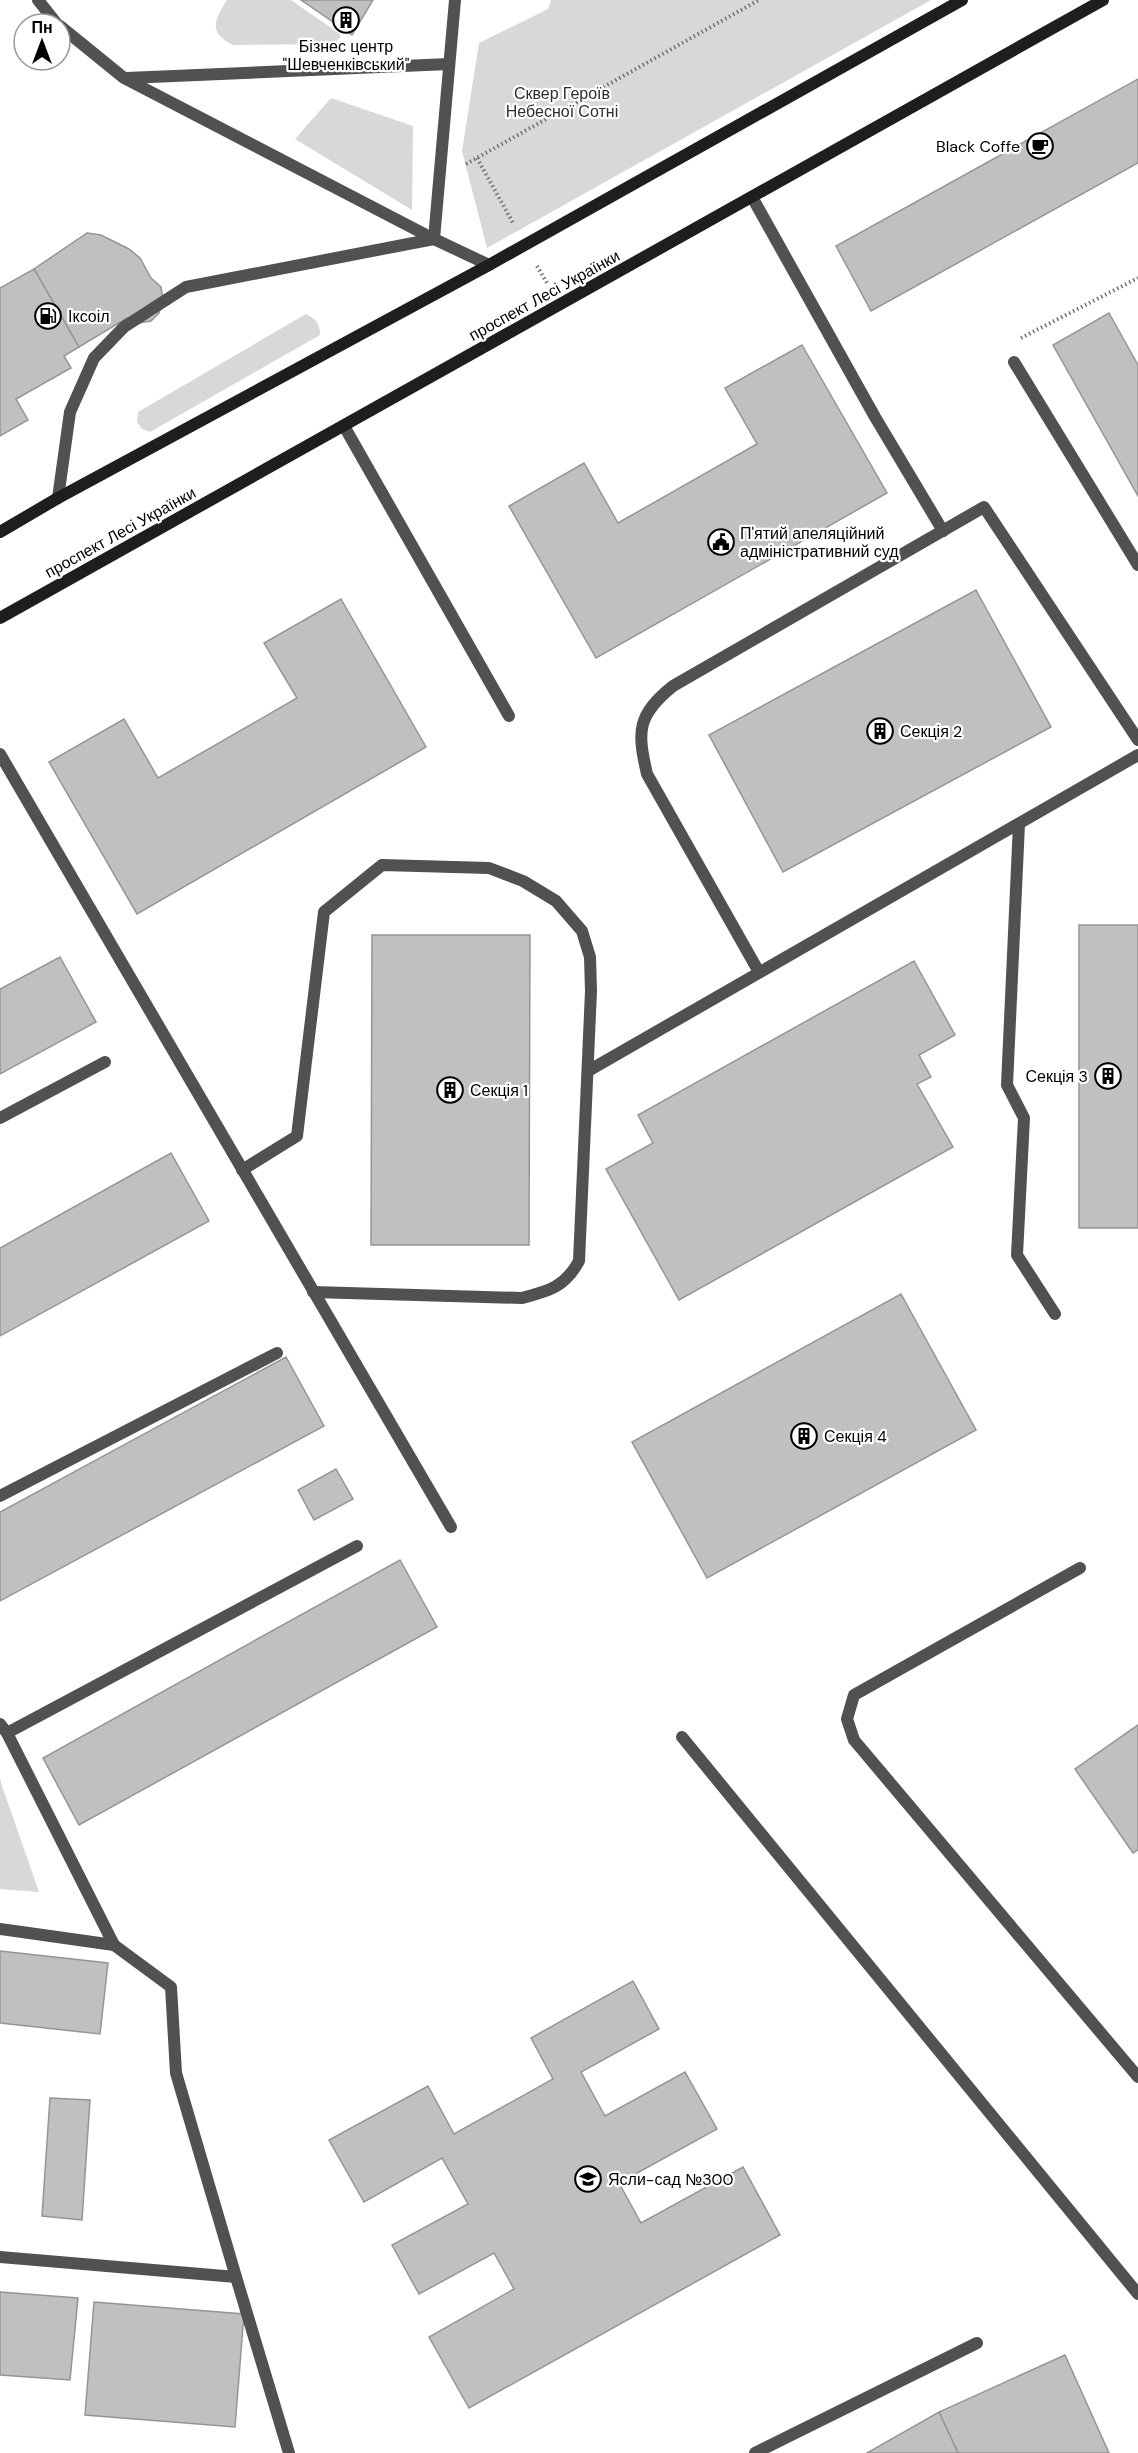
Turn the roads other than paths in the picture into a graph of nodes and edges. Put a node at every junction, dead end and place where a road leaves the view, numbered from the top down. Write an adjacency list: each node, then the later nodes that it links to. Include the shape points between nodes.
1 (38, 0): 5 (street)
2 (455, 0): 7 (street)
3 (962, 0): 11 (main road)
4 (1103, 0): 9 (main road, проспект Лесі Українки)
5 (48, 12)
6 (72, 36): 8 (street)
7 (449, 64): 8 (street); 10 (street)
8 (124, 78): 10 (street)
9 (752, 197): 13 (main road, проспект Лесі Українки); 15 (street)
10 (434, 239): 11 (street); 14 (street, via 186,287 124,327 94,358 70,412)
11 (489, 266): 14 (main road)
12 (1014, 362): 17 (street)
13 (344, 426): 18 (main road, проспект Лесі Українки); 19 (street)
14 (58, 498): 16 (main road)
15 (943, 531): 20 (street, via 984,507); 24 (street, via 673,686 654,702 643,722 640,747 647,774)
16 (0, 532)
17 (1138, 565)
18 (0, 618)
19 (509, 716)
20 (1138, 740)
21 (0, 754): 28 (street)
22 (1138, 755): 23 (street)
23 (1019, 824): 24 (street); 30 (street, via 1006,1085 1024,1118 1017,1255)
24 (759, 972): 26 (street)
25 (105, 1062): 27 (street)
26 (588, 1071): 28 (street, via 590,957 582,930 556,901 523,880 489,868 382,864 324,912 297,1136); 29 (street, via 579,1261 570,1277 550,1291 522,1298)
27 (0, 1118)
28 (242, 1170): 29 (street)
29 (313, 1292): 33 (street)
30 (1055, 1314)
31 (277, 1353): 32 (street)
32 (0, 1496)
33 (451, 1527)
34 (357, 1546): 36 (street)
35 (1080, 1568): 40 (street, via 854,1695 847,1719 854,1740)
36 (3, 1729): 39 (street)
37 (681, 1737): 43 (street)
38 (0, 1929): 39 (street)
39 (114, 1945): 42 (street, via 171,1987 176,2073)
40 (1138, 2077)
41 (0, 2257): 42 (street)
42 (236, 2277): 45 (street)
43 (1138, 2294)
44 (977, 2343): 46 (street)
45 (289, 2453)
46 (755, 2453)

